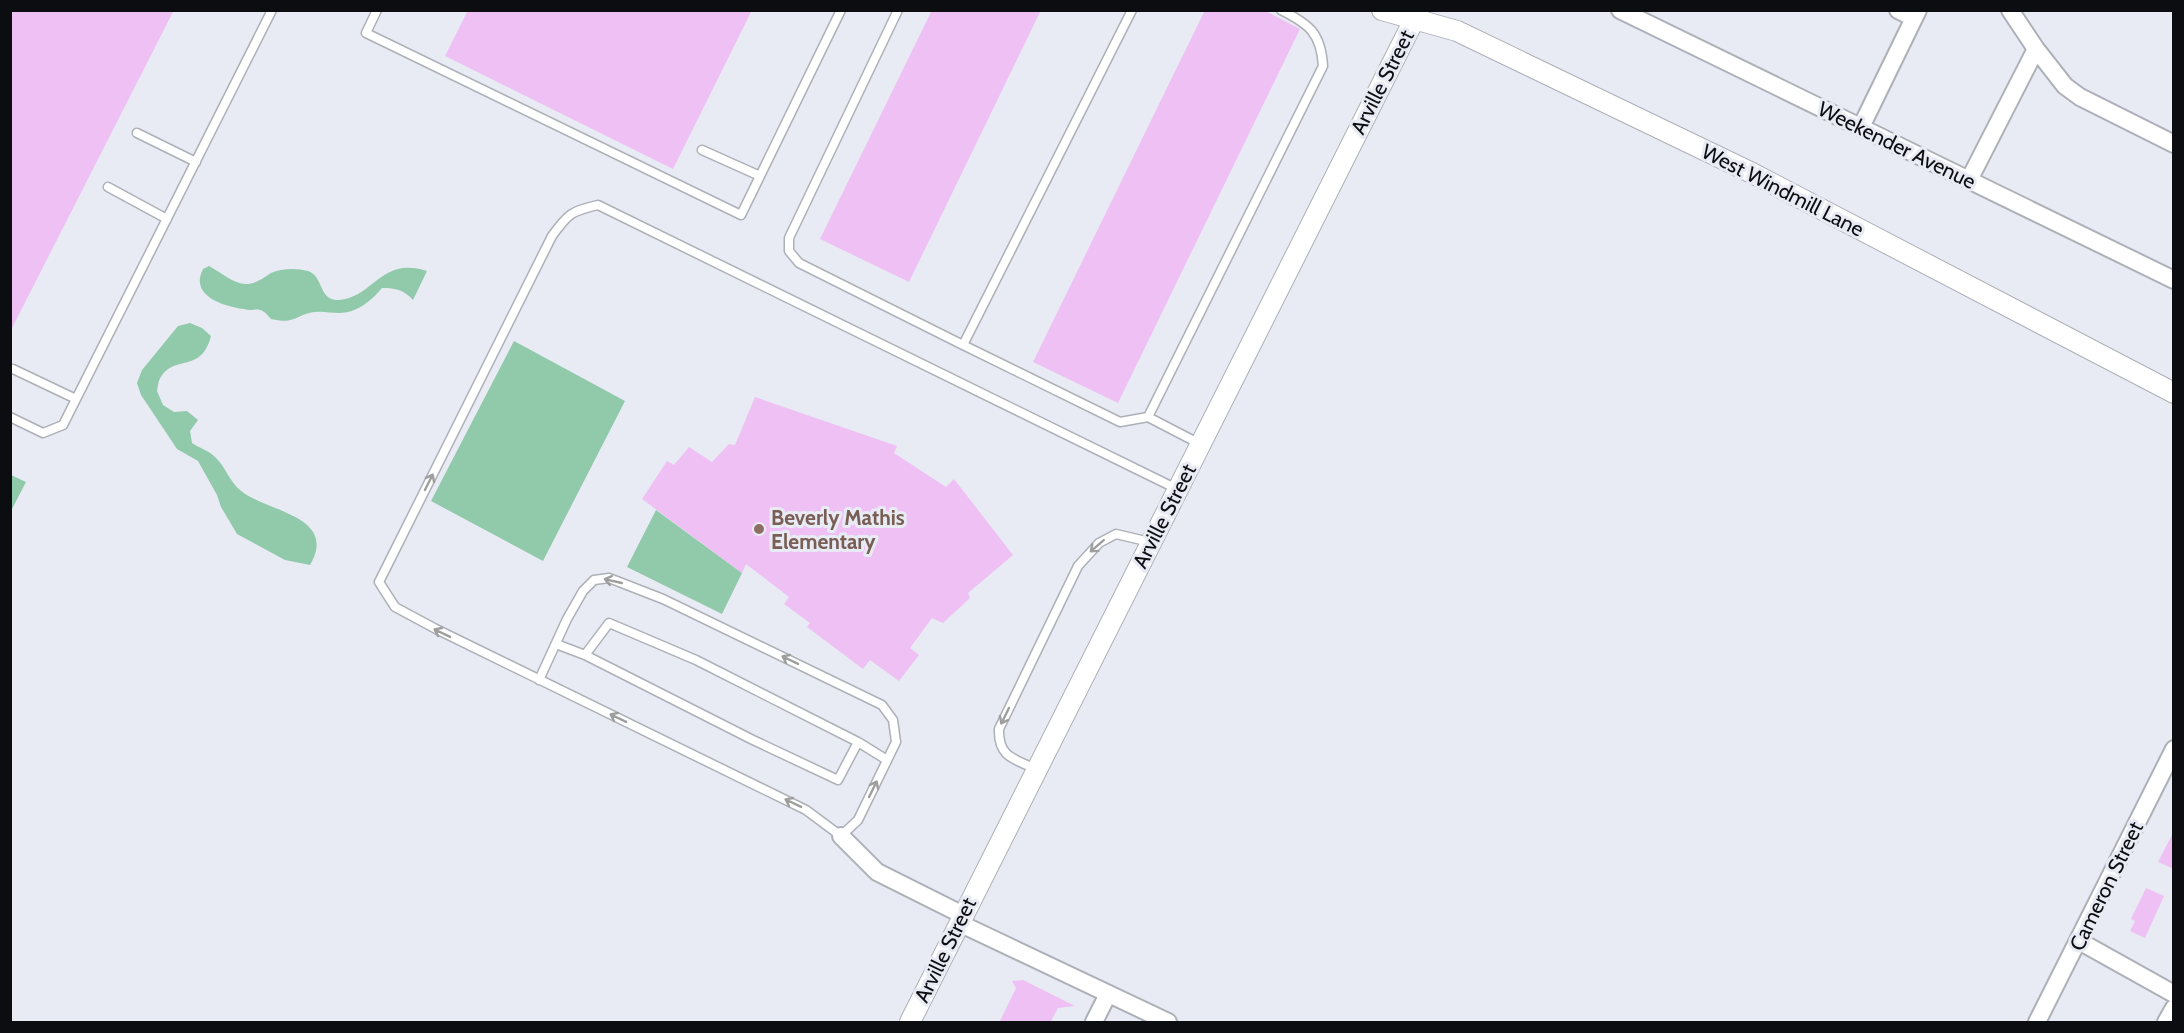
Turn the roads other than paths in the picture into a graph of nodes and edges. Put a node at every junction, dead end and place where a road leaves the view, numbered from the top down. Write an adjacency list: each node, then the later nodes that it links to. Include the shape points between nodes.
1 (272, 10): 18 (lane)
2 (377, 10): 19 (lane, via 366,33 741,215)
3 (841, 10): 19 (lane)
4 (898, 10): 24 (lane, via 789,238 789,251 799,263)
5 (1132, 10): 24 (lane)
6 (1281, 10): 29 (lane, via 1305,22 1317,38 1323,66)
7 (1382, 10): 12 (street, West Windmill Lane)
8 (1620, 10): 14 (street, Weekender Avenue)
9 (1898, 10): 11 (street)
10 (2010, 10): 13 (street)
11 (1916, 14): 14 (street)
12 (1416, 15): 26 (street, West Windmill Lane, via 1752,172); 30 (street, Arville Street)
13 (2036, 49): 16 (street, via 2065,86 2080,98); 20 (street)
14 (1861, 128): 20 (street, Weekender Avenue)
15 (137, 133): 18 (lane)
16 (2174, 144)
17 (702, 150): 19 (lane)
18 (196, 162): 22 (lane)
19 (760, 176)
20 (1969, 180): 23 (street, Weekender Avenue)
21 (108, 187): 22 (lane)
22 (167, 219): 27 (lane)
23 (2174, 280)
24 (963, 345): 29 (lane, via 1120,422)
25 (13, 369): 27 (lane)
26 (2174, 393)
27 (76, 399): 28 (lane, via 63,425 43,433)
28 (10, 417)
29 (1148, 417): 30 (lane)
30 (1200, 444): 31 (street, Arville Street)
31 (1177, 489): 32 (street, Arville Street); 35 (lane, one-way to 31, via 395,607 379,582 552,236 568,214 584,208 598,205)
32 (1151, 542): 39 (street, Arville Street); 39 (lane, one-way to 39, via 1116,534 1098,543 1078,566 999,729 998,743 1006,754)
33 (556, 644): 34 (lane); 35 (lane); 38 (lane, one-way to 33, via 896,742 893,720 882,705 663,599 609,578 594,580 583,591)
34 (585, 655): 36 (lane, via 609,623 696,660); 36 (lane, via 838,780)
35 (539, 680): 41 (lane, one-way to 35, via 806,810)
36 (858, 742): 38 (lane)
37 (2174, 749): 40 (street, Cameron Street)
38 (887, 760): 41 (lane, one-way to 38, via 858,820)
39 (1036, 769): 42 (street, Arville Street)
40 (2167, 776): 43 (street, Cameron Street)
41 (841, 837): 42 (street, via 877,872)
42 (961, 919): 44 (street); 47 (street, Arville Street)
43 (2079, 941): 45 (street); 50 (street, Cameron Street)
44 (1108, 994): 48 (street); 49 (street)
45 (2174, 994)
46 (2174, 1008): 51 (street)
47 (910, 1023)
48 (1094, 1023)
49 (1168, 1023)
50 (2037, 1023)
51 (2166, 1023)

